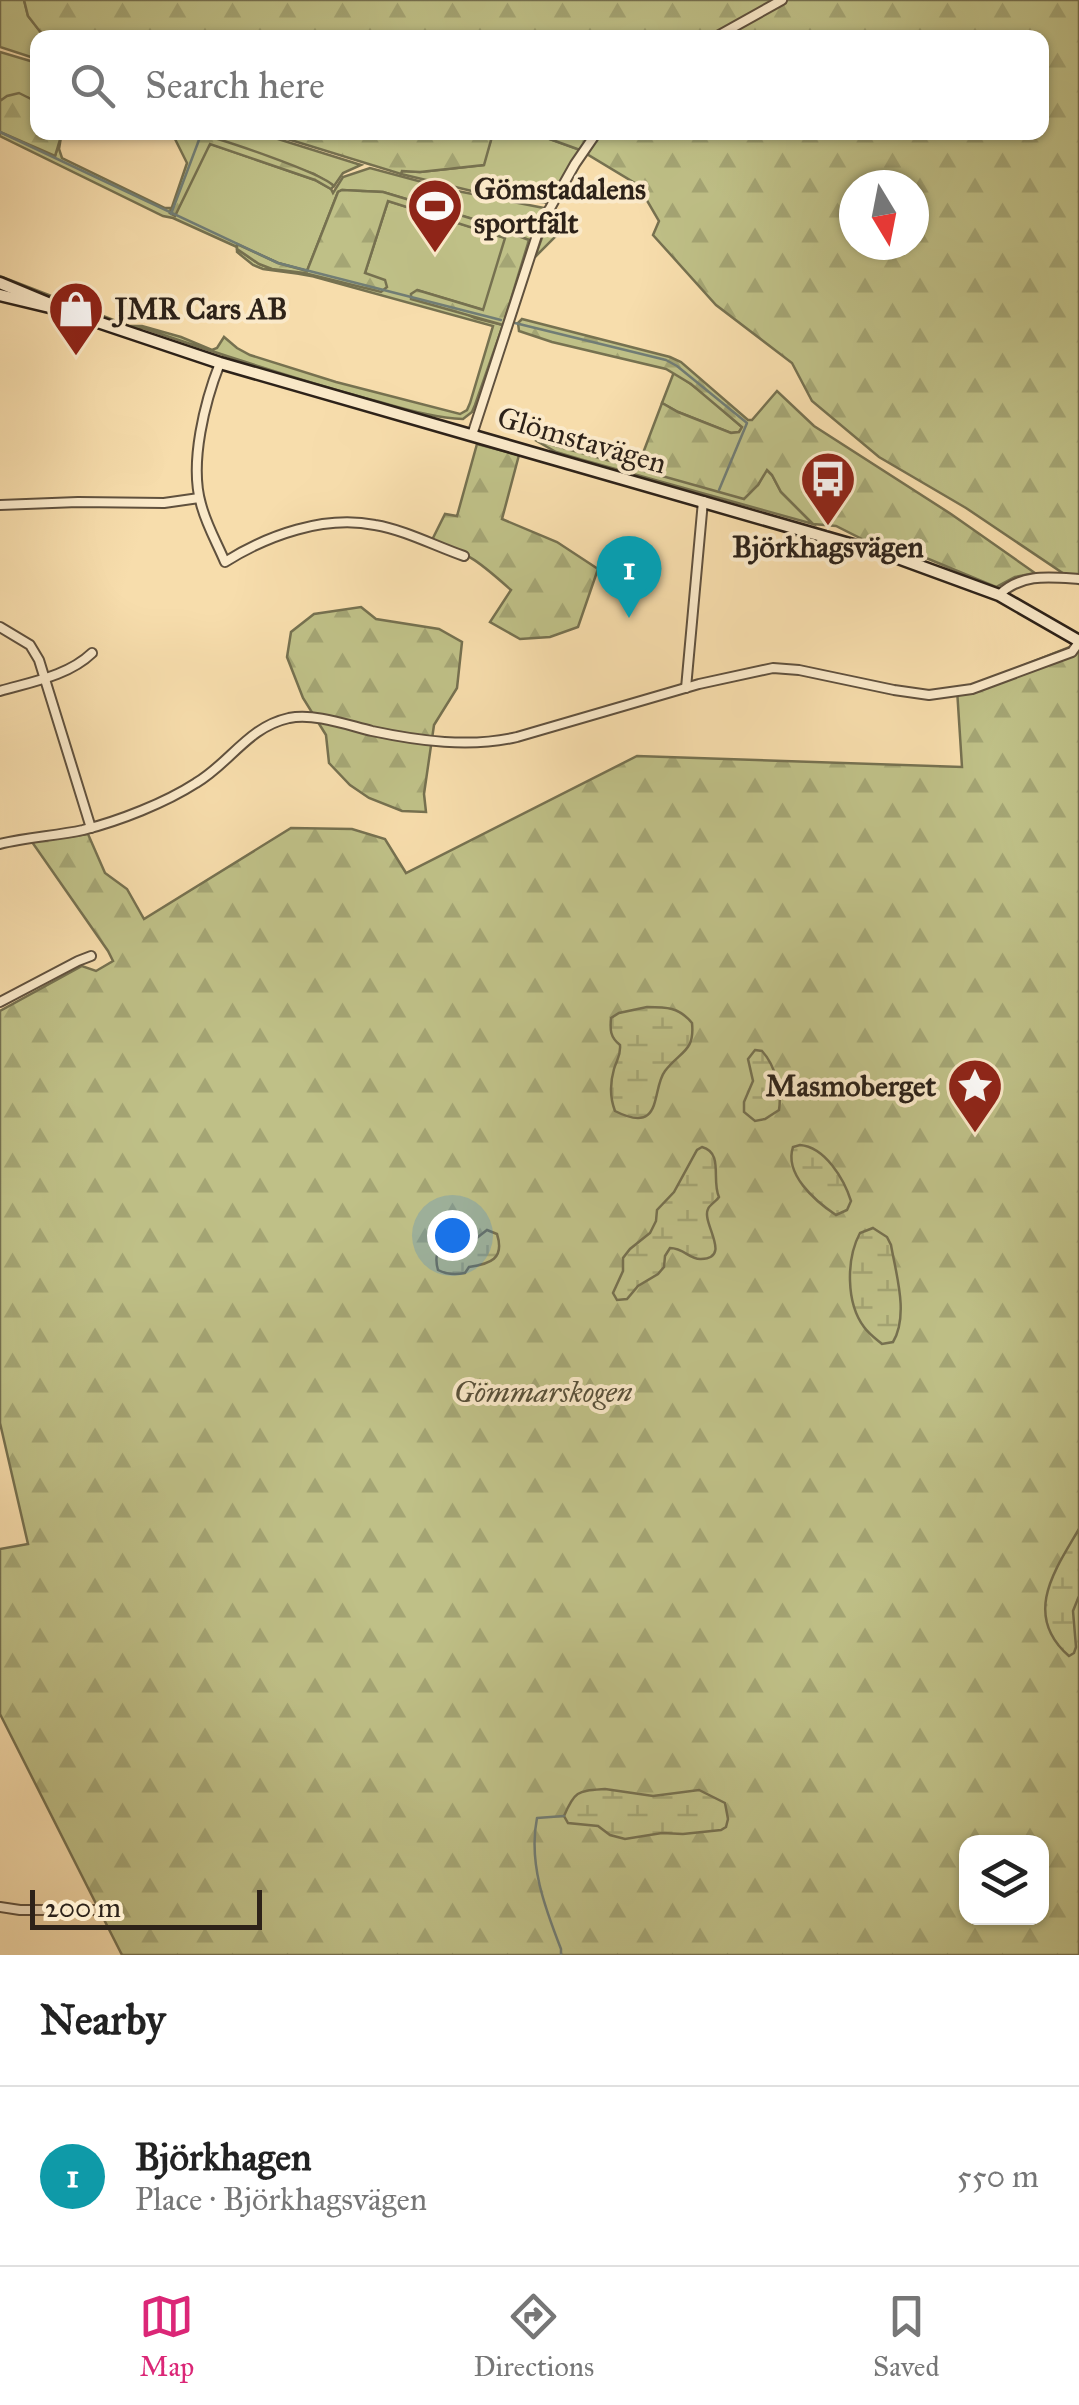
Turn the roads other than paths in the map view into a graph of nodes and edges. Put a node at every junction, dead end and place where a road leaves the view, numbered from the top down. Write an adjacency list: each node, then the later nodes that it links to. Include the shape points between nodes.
1 (782, 0): 2 (street)
2 (728, 30)
3 (592, 140): 8 (street, via 540,226)
4 (0, 283): 6 (main road, Glömstavägen)
5 (0, 295): 6 (main road, Glömstavägen)
6 (62, 310): 7 (main road, Glömstavägen)
7 (220, 363): 8 (main road, Glömstavägen); 9 (street, via 201,423)
8 (472, 434): 10 (main road, Glömstavägen)
9 (200, 498): 11 (street); 12 (street, via 225,562 274,537 337,522 375,525)
10 (703, 501): 14 (main road, Glömstavägen, via 898,558); 19 (street)
11 (0, 505)
12 (464, 556)
13 (1079, 579): 14 (street, via 1020,580)
14 (999, 596): 16 (main road, Glömstavägen)
15 (0, 627): 18 (street, via 30,645)
16 (1079, 641): 19 (street, via 1072,652 945,693 908,693 783,668)
17 (92, 653): 18 (street)
18 (45, 677): 20 (street); 21 (street)
19 (686, 688): 21 (street, via 485,741 409,738 290,718 253,734 197,783)
20 (0, 691)
21 (91, 828): 22 (street)
22 (0, 844)
23 (91, 956): 24 (street)
24 (0, 1002)
25 (0, 1907): 26 (street)
26 (96, 1910)

